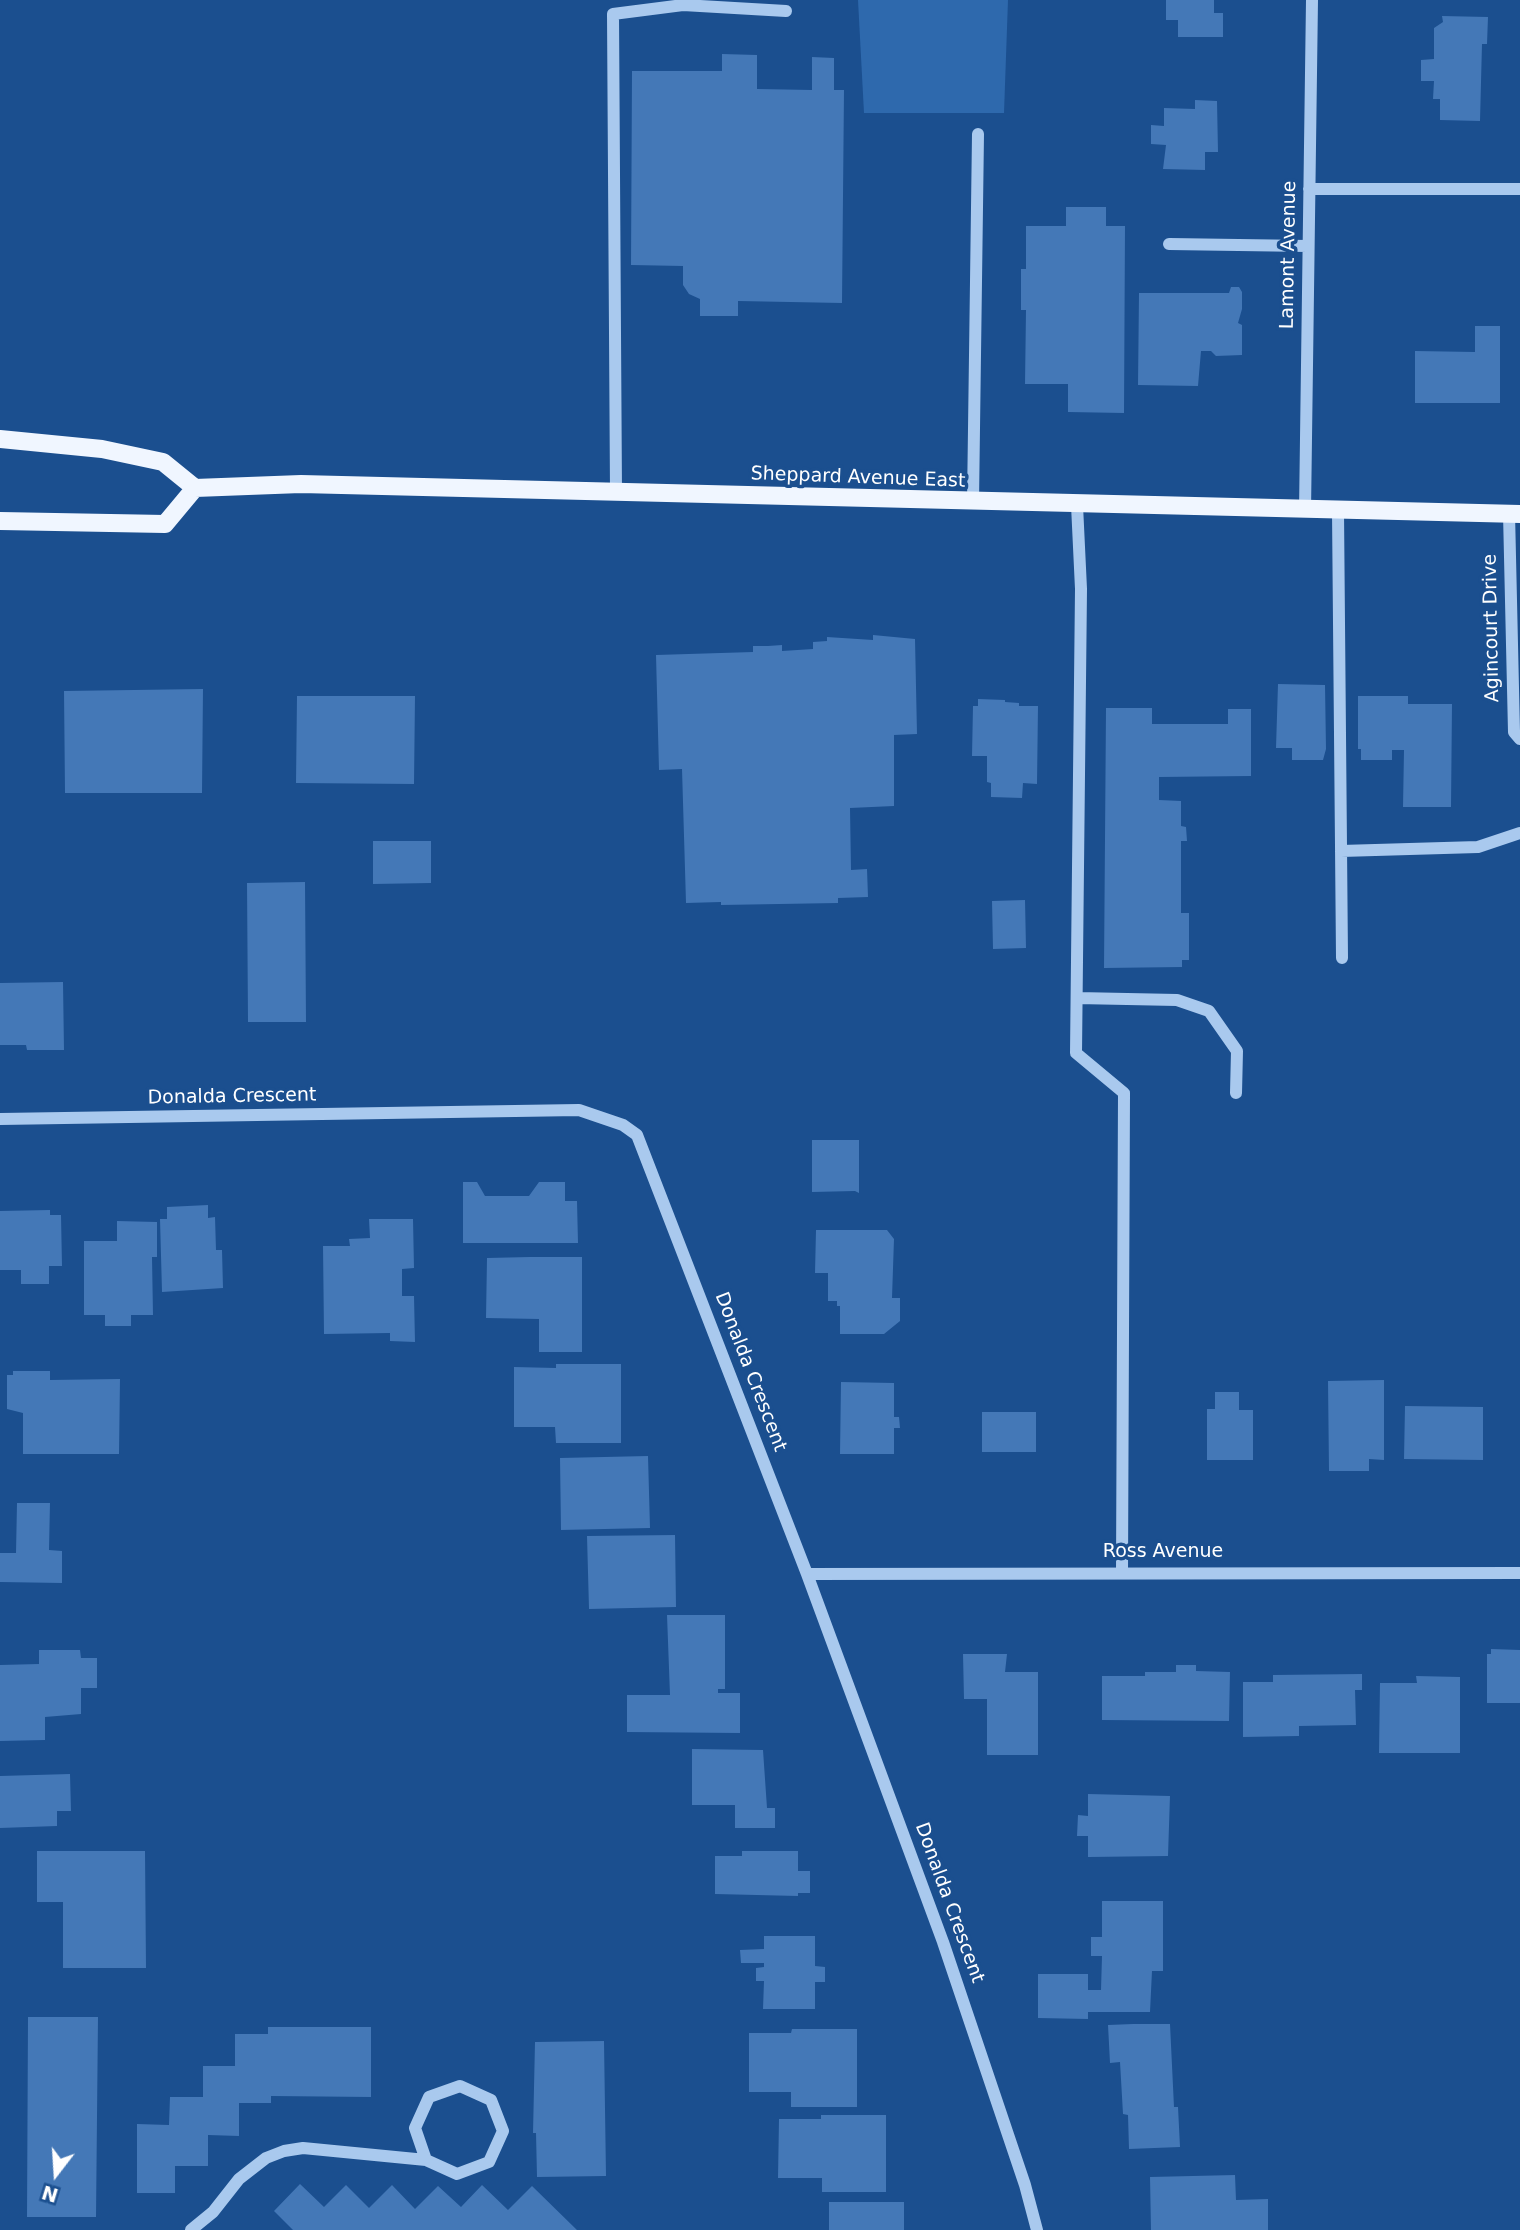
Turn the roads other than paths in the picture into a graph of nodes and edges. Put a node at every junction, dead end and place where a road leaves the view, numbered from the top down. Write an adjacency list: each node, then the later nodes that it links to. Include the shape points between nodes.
1 (1312, 0): 4 (street, Lamont Avenue)
2 (786, 11): 10 (street, via 683,5 613,14)
3 (978, 134): 11 (street)
4 (1309, 188): 5 (street); 7 (street, Lamont Avenue)
5 (1520, 189)
6 (1168, 244): 7 (street)
7 (1308, 246): 13 (street, Lamont Avenue)
8 (0, 439): 9 (main road, via 102,449 163,462)
9 (195, 488): 10 (main road, Sheppard Avenue East, via 301,484); 16 (main road, via 165,524)
10 (616, 492): 11 (main road, Sheppard Avenue East)
11 (973, 502): 12 (main road, Sheppard Avenue East)
12 (1077, 505): 13 (main road, Sheppard Avenue East); 21 (street, via 1081,602)
13 (1305, 510): 14 (main road, Sheppard Avenue East)
14 (1338, 511): 15 (main road, Sheppard Avenue East); 19 (street)
15 (1515, 514): 17 (street, Agincourt Drive, via 1514,732)
16 (0, 522)
17 (1520, 738)
18 (1520, 833): 19 (street, via 1478,847)
19 (1341, 852): 20 (street)
20 (1342, 958)
21 (1077, 998): 22 (street, via 1177,1000 1209,1011 1237,1051); 24 (street, via 1076,1053 1124,1093)
22 (1236, 1093)
23 (0, 1119): 26 (street, Donalda Crescent, via 579,1111 623,1125 637,1135 648,1157)
24 (1122, 1571): 25 (street, Ross Avenue); 26 (street, Ross Avenue)
25 (1520, 1573)
26 (807, 1574): 29 (street, Donalda Crescent, via 943,1942 1026,2185)
27 (426, 2160): 27 (street, via 415,2128 429,2097 460,2086 491,2100 503,2131 489,2162 457,2174); 28 (street, via 303,2148 284,2151 266,2158 239,2179 213,2212)
28 (191, 2230)
29 (1037, 2230)

